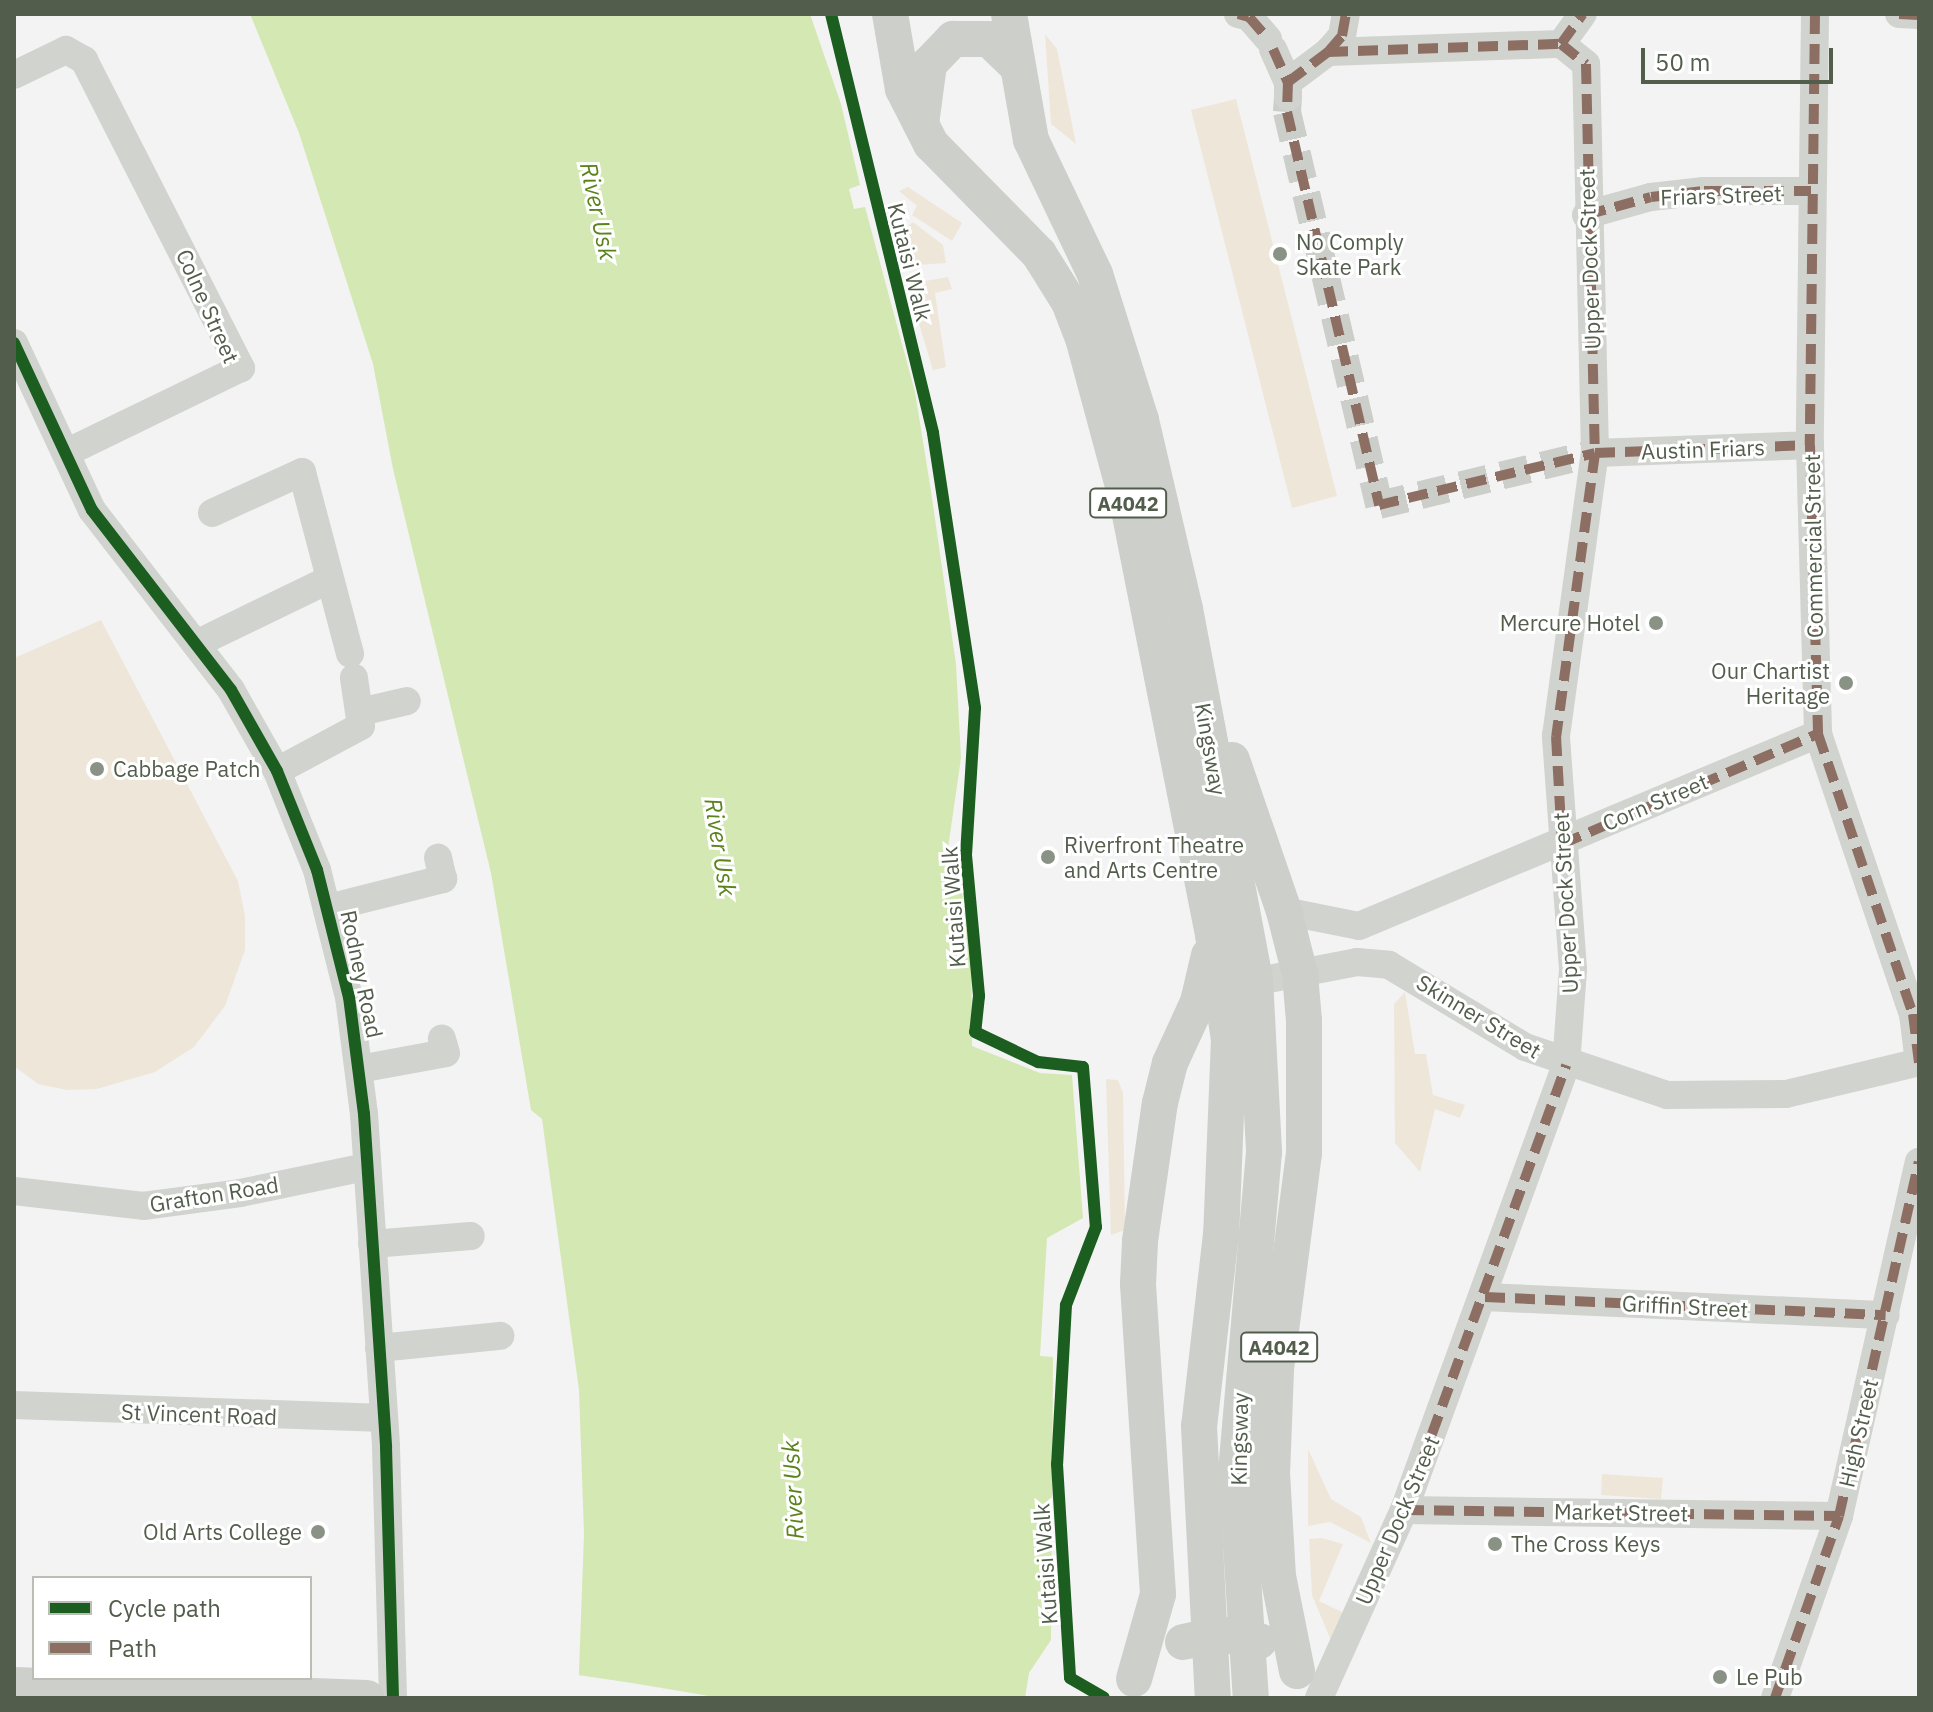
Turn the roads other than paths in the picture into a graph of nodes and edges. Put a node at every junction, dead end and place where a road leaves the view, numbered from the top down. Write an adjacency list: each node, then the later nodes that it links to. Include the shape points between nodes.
1 (890, 14): 13 (main road, Kingsway / A4042, via 899,76)
2 (1009, 14): 11 (main road, Kingsway / A4042)
3 (1238, 14): 10 (street, via 1249,17 1271,44 1288,89)
4 (1346, 14): 10 (street, via 1342,36)
5 (1583, 14): 9 (street)
6 (1815, 14): 14 (street, Commercial Street)
7 (1899, 14): 8 (street)
8 (1919, 15)
9 (1561, 44): 10 (street); 15 (street, Upper Dock Street, via 1586,64)
10 (1328, 52)
11 (1016, 65): 13 (main road, via 989,39 953,39 929,64); 22 (main road, Kingsway / A4042, via 1031,140 1073,221 1111,317)
12 (14, 75): 18 (street, Colne Street, via 66,50 76,52 92,72 241,368)
13 (921, 127): 33 (main road, Kingsway / A4042, via 957,175 1039,254 1069,302 1083,338 1128,505)
14 (1811, 191): 15 (street, Friars Street, via 1704,191 1651,197); 17 (street, Commercial Street)
15 (1586, 215): 19 (street, Upper Dock Street)
16 (14, 343): 18 (street, Rodney Road)
17 (1810, 445): 19 (street, Austin Friars); 26 (street, Commercial Street)
18 (66, 453): 23 (street, Rodney Road, via 104,529)
19 (1595, 453): 28 (street, Upper Dock Street, via 1556,736)
20 (212, 513): 21 (street, via 302,472)
21 (328, 580): 23 (street); 25 (street)
22 (1185, 609): 31 (main road, A4042); 36 (main road, Kingsway / A4042)
23 (196, 644): 27 (street, Rodney Road, via 231,690)
24 (407, 701): 25 (street)
25 (360, 712): 27 (street, via 361,726)
26 (1818, 734): 28 (street, Corn Street); 39 (street, Commercial Street, via 1913,1014)
27 (277, 771): 30 (street, Rodney Road, via 301,822)
28 (1562, 844): 32 (street, Corn Street); 40 (street, Upper Dock Street, via 1573,969)
29 (438, 858): 30 (street, via 443,879)
30 (328, 908): 41 (street, Rodney Road)
31 (1284, 911): 32 (street); 35 (main road, A4042)
32 (1359, 926): 34 (street)
33 (1213, 935): 36 (street, via 1228,964); 56 (main road, A4042, via 1198,1002 1170,1063 1160,1103 1140,1241 1138,1284 1158,1594); 60 (main road, Kingsway / A4042, via 1229,1039 1221,1234 1199,1426)
34 (1348, 963): 35 (street); 37 (street, via 1323,982); 40 (street, Skinner Street, via 1408,973 1525,1047)
35 (1300, 974): 36 (street); 37 (main road, A4042)
36 (1255, 979): 61 (main road, Kingsway / A4042, via 1264,1152 1236,1469)
37 (1304, 1021): 57 (main road, A4042, via 1304,1153 1276,1370 1272,1473 1278,1576)
38 (442, 1039): 41 (street, via 446,1053)
39 (1919, 1063): 40 (street, Skinner Street, via 1786,1094 1732,1098 1667,1095)
40 (1566, 1065): 47 (street, Upper Dock Street)
41 (359, 1069): 43 (street, Rodney Road)
42 (1919, 1162): 48 (street, High Street)
43 (366, 1167): 44 (street, Grafton Road, via 143,1206); 46 (street, Rodney Road)
44 (14, 1191)
45 (471, 1236): 46 (street)
46 (372, 1244): 50 (street, Rodney Road)
47 (1485, 1297): 48 (street, Griffin Street); 53 (street, Upper Dock Street)
48 (1886, 1315): 54 (street, High Street)
49 (500, 1336): 50 (street)
50 (379, 1348): 52 (street, Rodney Road)
51 (14, 1405): 52 (street, St Vincent Road)
52 (384, 1418): 59 (street, Rodney Road)
53 (1402, 1514): 54 (street, Market Street); 57 (street, Upper Dock Street)
54 (1839, 1516): 62 (street, High Street)
55 (14, 1685): 58 (main road)
56 (1128, 1688): 57 (main road, bridge, via 1183,1642 1220,1634 1259,1641)
57 (1309, 1689)
58 (367, 1698)
59 (393, 1698)
60 (1213, 1698)
61 (1251, 1698)
62 (1775, 1698)

